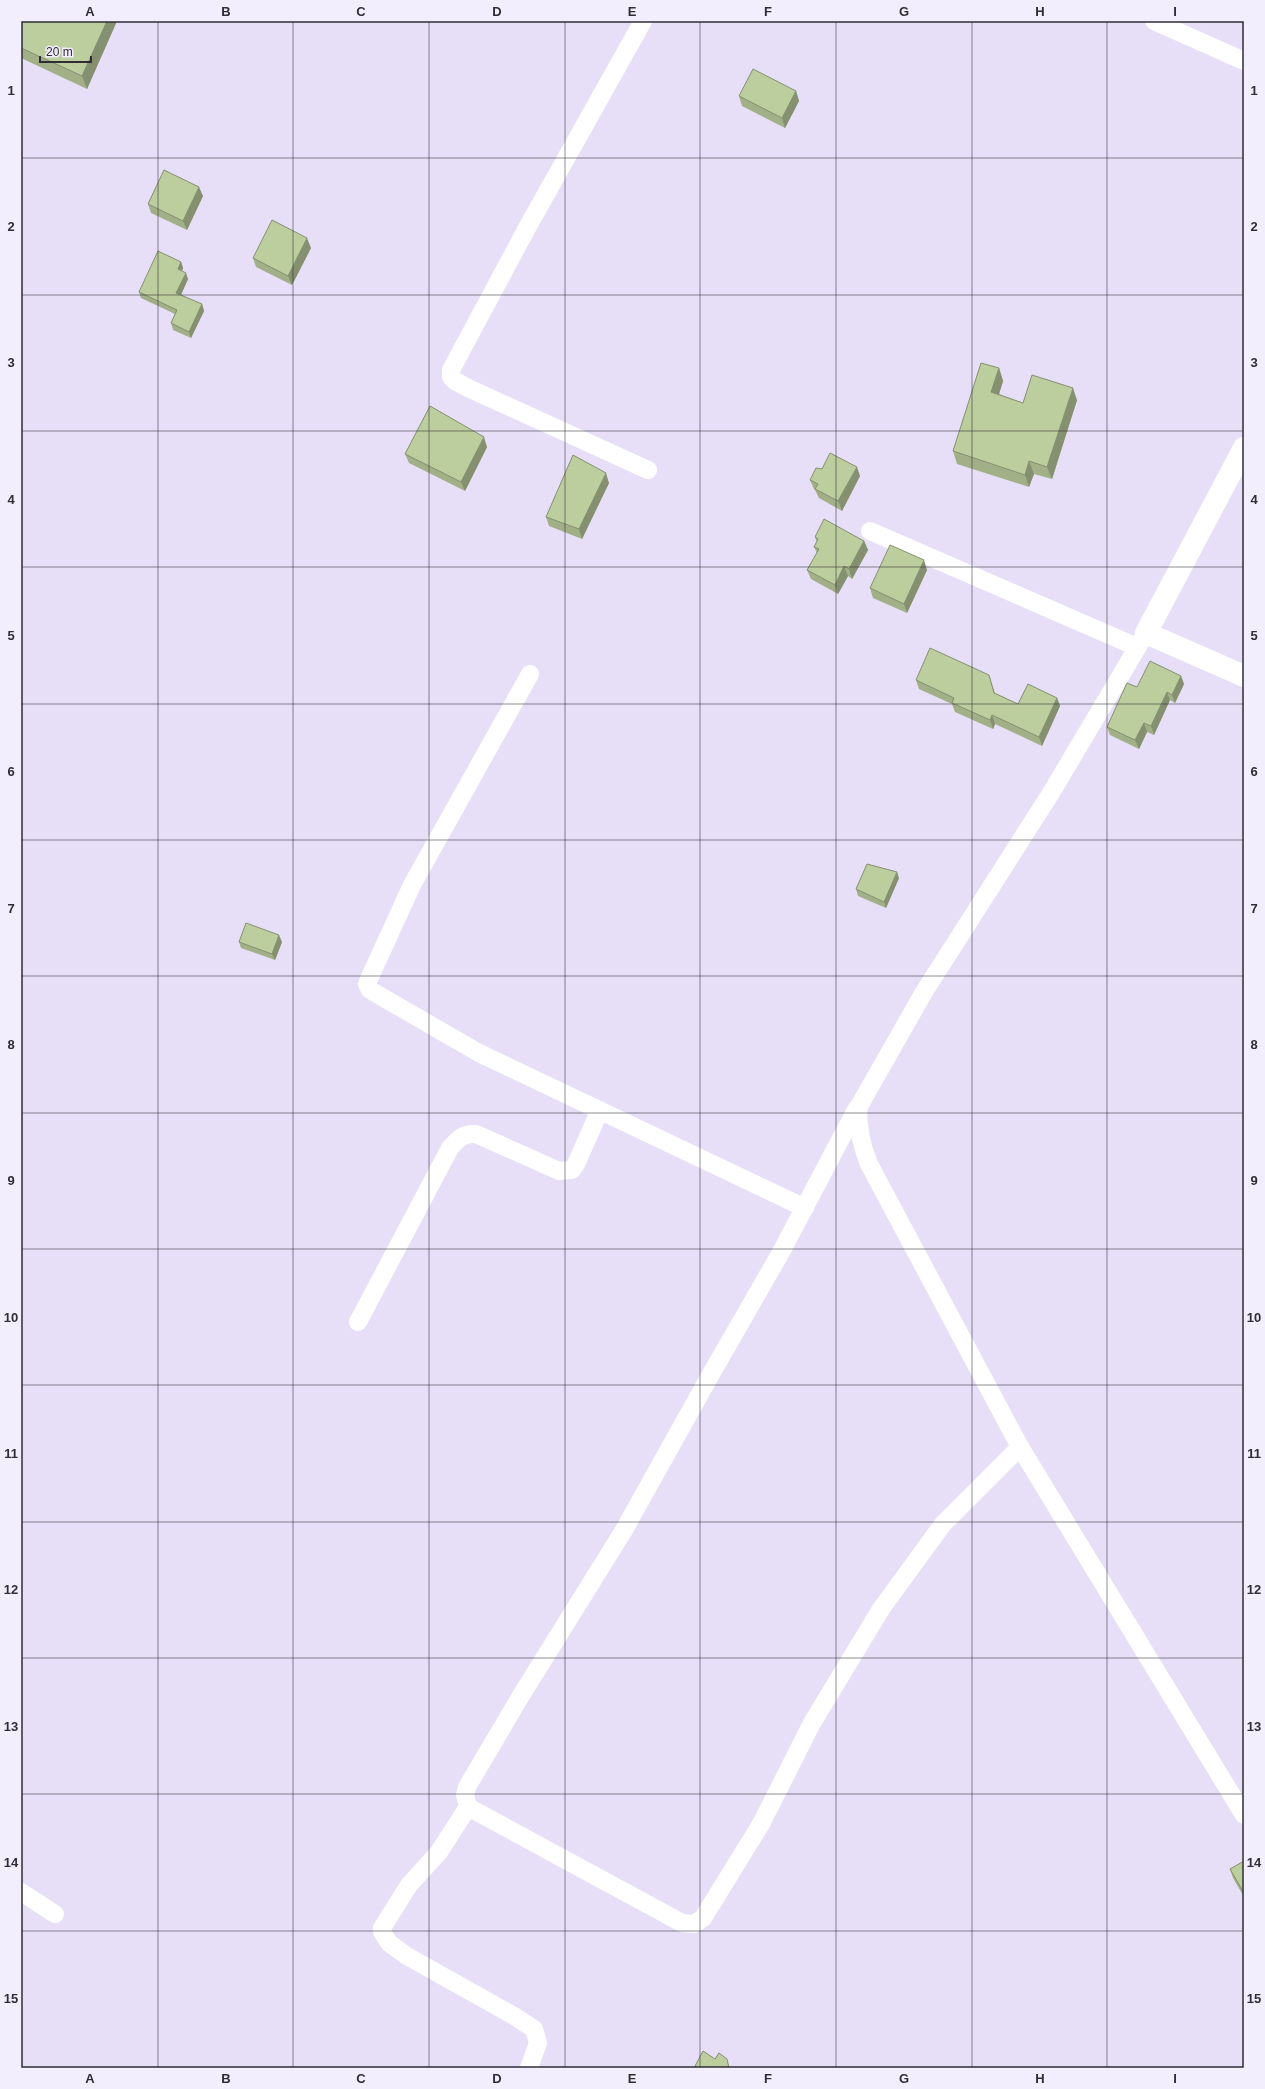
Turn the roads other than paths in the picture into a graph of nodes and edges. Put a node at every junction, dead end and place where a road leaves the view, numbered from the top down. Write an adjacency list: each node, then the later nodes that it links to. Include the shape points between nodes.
1 (643, 21): 5 (street, via 527,228 451,370 451,376 455,382)
2 (1154, 21): 3 (street)
3 (1244, 61)
4 (1244, 448): 7 (main road)
5 (648, 470)
6 (870, 531): 7 (street)
7 (1142, 640): 9 (main road); 10 (street, via 1051,793 924,992)
8 (530, 674): 11 (street, via 412,885 367,984 370,990 479,1053)
9 (1244, 676)
10 (858, 1108): 12 (street); 14 (street, via 861,1146 869,1164)
11 (600, 1110): 12 (street); 13 (street, via 576,1164 568,1171 559,1171 476,1134 468,1133 456,1140)
12 (805, 1208): 15 (street, via 624,1530 467,1787 465,1795)
13 (358, 1322)
14 (1020, 1447): 15 (street, via 943,1524 881,1609 812,1723 761,1824 703,1918 694,1924 682,1922); 16 (street)
15 (468, 1807): 19 (street, via 439,1852 397,1902 382,1932 388,1943 407,1956 514,2016 534,2030 538,2043)
16 (1244, 1814)
17 (21, 1892): 18 (street)
18 (55, 1914)
19 (529, 2068)

